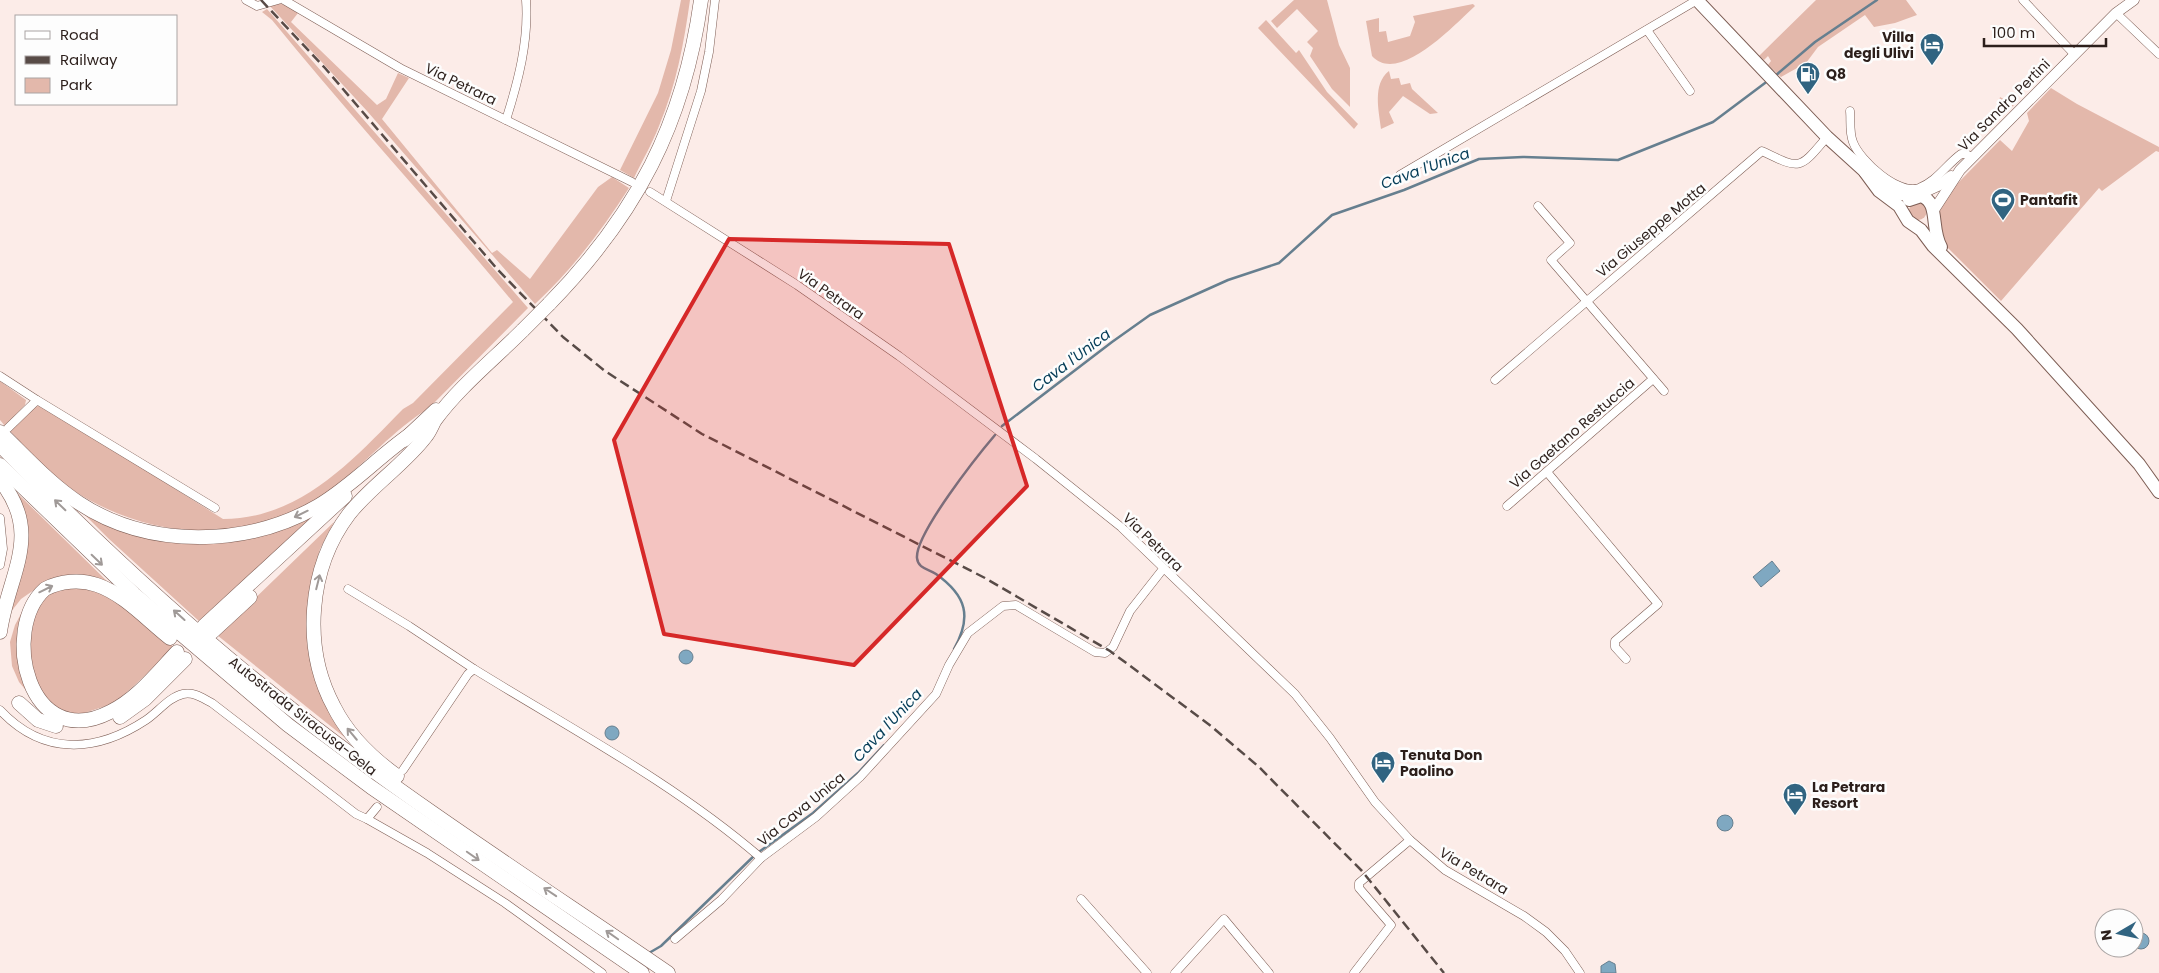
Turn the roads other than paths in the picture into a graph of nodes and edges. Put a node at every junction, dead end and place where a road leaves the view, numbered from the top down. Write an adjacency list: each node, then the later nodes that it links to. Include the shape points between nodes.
1 (246, 0): 2 (street, via 256,6)
2 (278, 0)
3 (284, 0): 16 (street, Via Petrara, via 400,68)
4 (526, 0): 16 (street, via 522,55)
5 (701, 0): 35 (highway, bridge, via 683,90 654,163 610,234 573,280)
6 (715, 0): 25 (street, via 701,91)
7 (1697, 0): 11 (street); 17 (main road)
8 (2023, 0): 12 (street)
9 (2134, 0): 10 (street, Via Sandro Pertini)
10 (2116, 13): 12 (street, Via Sandro Pertini); 13 (street)
11 (1647, 30): 14 (street); 21 (street)
12 (2074, 54): 18 (street, Via Sandro Pertini)
13 (2159, 54)
14 (1690, 91)
15 (1850, 111): 18 (street, via 1851,134 1856,149 1897,187 1917,189 1936,178 1961,154)
16 (506, 120): 22 (street, Via Petrara)
17 (1827, 137): 20 (main road); 31 (street, Via Giuseppe Motta, via 1807,161 1799,165 1791,165 1762,151)
18 (1972, 157): 19 (street, Via Sandro Pertini)
19 (1960, 170): 24 (street, via 1938,186); 28 (street)
20 (1865, 172): 24 (main road, via 1886,189); 27 (main road, via 1879,190)
21 (1400, 175)
22 (632, 182)
23 (650, 192): 25 (street, Via Petrara)
24 (1915, 196): 27 (main road, via 1906,204); 28 (main road, via 1930,200)
25 (666, 201): 50 (street, Via Petrara, via 797,285 906,362 1121,527)
26 (1538, 206): 31 (street, via 1570,243 1551,260)
27 (1904, 212): 29 (main road)
28 (1933, 212): 29 (main road, via 1927,223); 30 (main road, via 1937,240)
29 (1912, 224): 30 (main road)
30 (1964, 274): 45 (main road, via 2119,442)
31 (1586, 301): 33 (street); 34 (street, Via Giuseppe Motta)
32 (0, 376): 37 (street)
33 (1653, 379): 36 (street); 43 (street, Via Gaetano Restuccia)
34 (1495, 380)
35 (466, 387): 38 (highway); 40 (highway)
36 (1664, 391)
37 (37, 400): 39 (street); 47 (street)
38 (436, 420): 40 (highway, via 208,629); 64 (highway, one-way to 38, via 469,828 383,766 359,742 334,708 321,678 317,658 313,621 315,595 328,550 350,514 426,436)
39 (4, 430): 40 (highway, one-way to 39, via 383,453 345,487 300,515 254,532 206,537 148,531 103,516 62,490)
40 (411, 434)
41 (0, 445): 64 (highway, Autostrada Siracusa-Gela, one-way to 41, via 298,715 213,646 94,538)
42 (0, 465): 61 (highway, Autostrada Siracusa-Gela, one-way to 61, via 134,594 205,656 288,725)
43 (1546, 472): 46 (street, Via Gaetano Restuccia); 54 (street, via 1658,604 1615,642 1615,647)
44 (0, 480): 52 (highway, via 18,507 22,534 22,551)
45 (2159, 492)
46 (1507, 506)
47 (215, 508)
48 (0, 518): 49 (street, via 3,549)
49 (0, 565)
50 (1163, 569): 62 (street, Via Petrara, via 1295,694 1375,802); 63 (street, Via Cava Unica, via 1130,611 1113,646 1105,653 1095,652 1016,605 997,610 968,633 936,694 860,777 816,817)
51 (348, 589): 55 (street)
52 (4, 638): 61 (highway, one-way to 61, via 26,603 43,590 71,582 108,589 367,792 395,811)
53 (181, 656): 56 (highway, via 132,710 98,727 69,729 38,720 24,709)
54 (1626, 659)
55 (474, 669): 58 (street); 63 (street, via 611,750 716,822)
56 (14, 688)
57 (0, 710): 60 (street, via 25,731 41,738 72,746 85,745 109,739 137,726 173,698 196,694)
58 (403, 770)
59 (377, 807): 60 (street)
60 (367, 819): 68 (street, via 505,903)
61 (433, 828): 67 (highway, Autostrada Siracusa-Gela, one-way to 67)
62 (1410, 840): 73 (street, via 1359,883 1359,888 1391,925); 74 (street, Via Petrara, via 1445,870 1546,932)
63 (761, 858): 66 (street, Via Cava Unica, via 721,900)
64 (511, 865): 69 (highway, Autostrada Siracusa-Gela, one-way to 64)
65 (1081, 899): 70 (street)
66 (675, 939)
67 (642, 972)
68 (602, 973)
69 (668, 973)
70 (1147, 973)
71 (1175, 973): 72 (street, via 1224,919)
72 (1268, 973)
73 (1354, 973)
74 (1580, 973)

